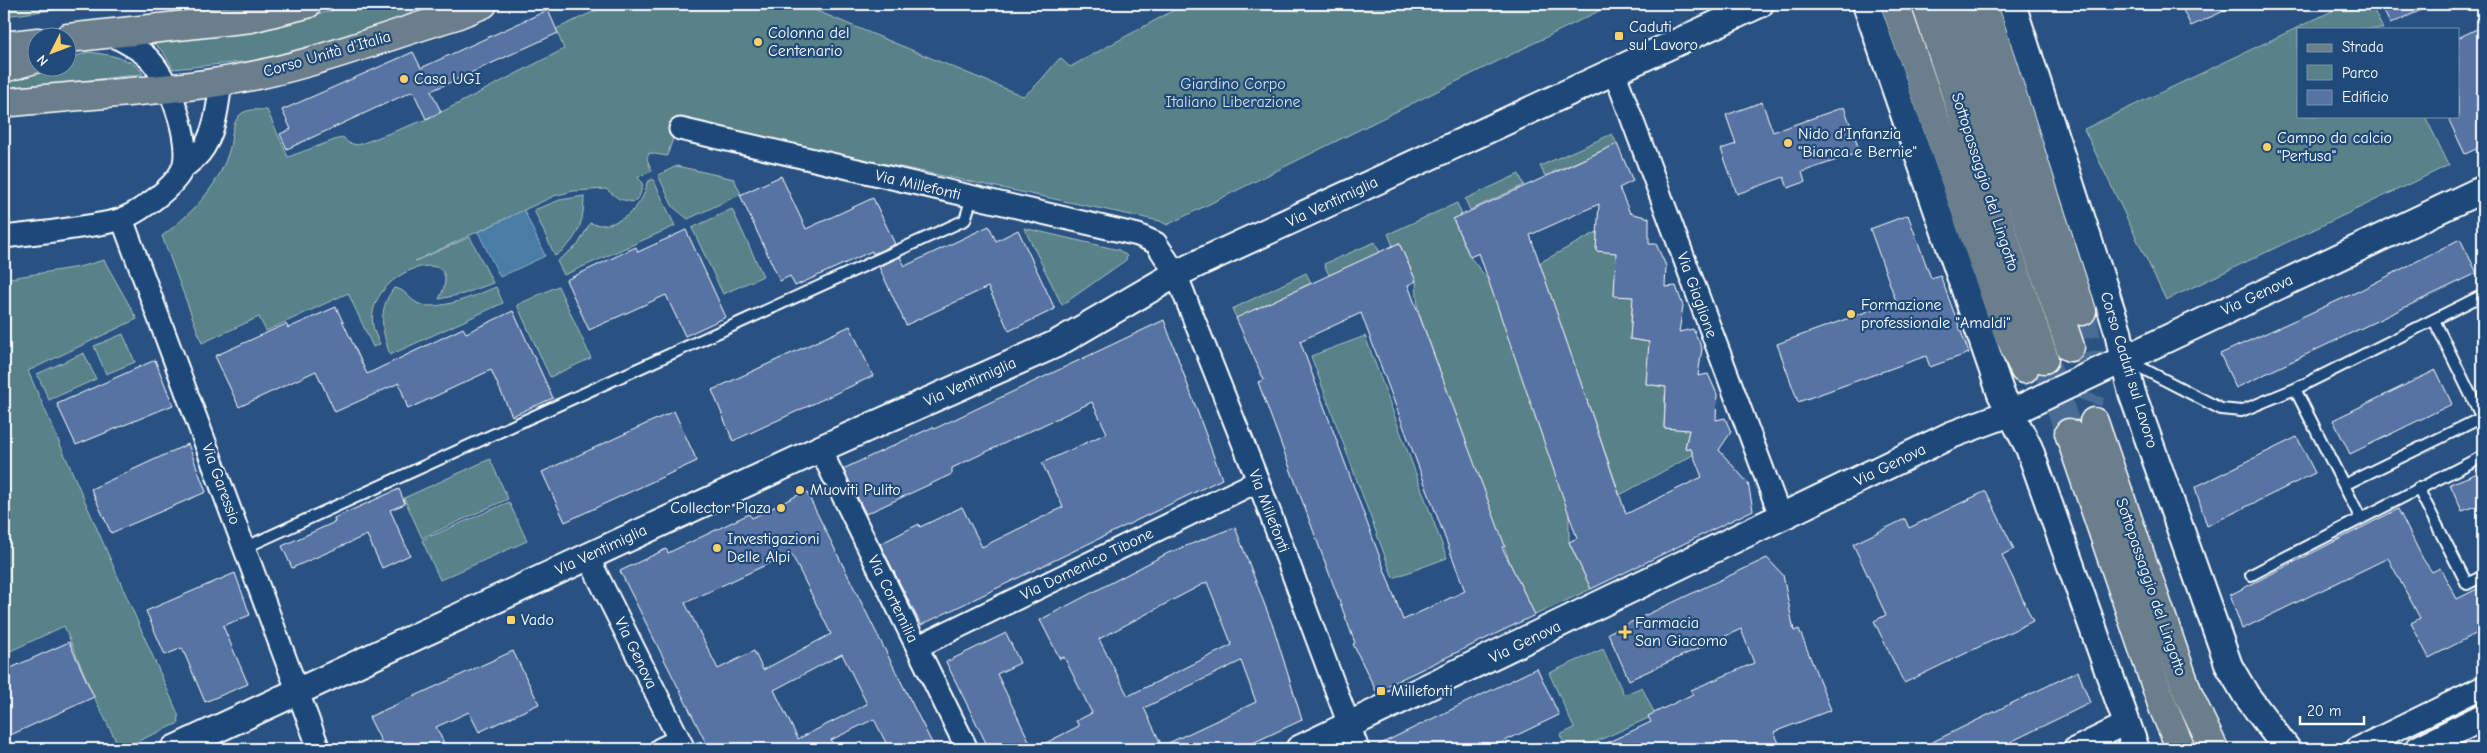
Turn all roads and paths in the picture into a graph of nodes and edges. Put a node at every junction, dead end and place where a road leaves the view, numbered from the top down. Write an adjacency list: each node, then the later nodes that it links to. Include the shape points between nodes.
1 (308, 4): 10 (main road, via 251,18)
2 (483, 4): 18 (main road, Corso Unità d'Italia, via 285,69)
3 (1760, 4): 17 (street, Via Ventimiglia)
4 (1866, 4): 34 (street)
5 (1895, 4): 6 (main road, Sottopassaggio del Lingotto, via 2007,330 2034,364)
6 (1926, 4)
7 (1955, 4): 31 (main road, Sottopassaggio del Lingotto)
8 (1984, 4): 29 (main road)
9 (2012, 4): 32 (street, Corso Caduti sul Lavoro, via 2118,331)
10 (109, 33): 11 (main road); 13 (main road); 19 (street, via 146,55)
11 (78, 37)
12 (28, 43): 14 (main road)
13 (78, 44)
14 (4, 46)
15 (28, 61): 16 (main road)
16 (4, 68)
17 (1614, 71): 27 (street, Via Ventimiglia); 44 (street, Via Giaglione)
18 (221, 82): 19 (main road, Corso Unità d'Italia); 22 (street, via 208,139 200,153)
19 (167, 89): 20 (main road, Corso Unità d'Italia); 22 (street, via 180,115 184,142)
20 (4, 103)
21 (680, 129): 24 (street, Via Millefonti)
22 (182, 169): 25 (street, via 144,207)
23 (2483, 189): 32 (street, Via Genova)
24 (972, 197): 27 (street, Via Millefonti, via 1138,235 1156,243); 45 (lane, via 965,220)
25 (122, 219): 26 (street, via 50,233); 45 (street, Via Garessio)
26 (4, 237)
27 (1176, 274): 38 (street, Via Ventimiglia, via 1056,344); 40 (street, Via Millefonti)
28 (2483, 295): 30 (lane)
29 (2082, 311)
30 (2434, 320): 33 (lane); 35 (lane)
31 (2070, 347)
32 (2123, 358): 33 (lane, via 2221,409 2242,411); 34 (street, Via Genova); 65 (street, Corso Caduti sul Lavoro, via 2229,666 2246,695)
33 (2295, 389): 41 (lane)
34 (2010, 413): 44 (street, Via Genova, via 1951,436); 53 (street, via 2029,448)
35 (2483, 417): 41 (lane)
36 (2094, 422): 64 (main road, Sottopassaggio del Lingotto, via 2188,696)
37 (2069, 433): 63 (main road, Sottopassaggio del Lingotto, via 2160,698)
38 (820, 449): 46 (street, Via Ventimiglia); 49 (street, Via Cortemilia)
39 (2483, 456): 42 (lane)
40 (1258, 481): 49 (street, Via Domenico Tibone); 54 (street, Via Millefonti)
41 (2344, 485): 43 (lane)
42 (2418, 488): 43 (lane); 48 (lane, via 2468,584)
43 (2360, 517): 47 (lane)
44 (1781, 518): 54 (street, Via Genova)
45 (244, 548): 51 (street, Via Garessio)
46 (588, 556): 51 (street, Via Ventimiglia); 55 (street, Via Genova)
47 (2250, 574)
48 (2483, 576)
49 (917, 647): 59 (street, Via Cortemilia)
50 (2483, 687): 66 (street)
51 (297, 693): 56 (street, Via Ventimiglia); 57 (street, Via Garessio)
52 (2483, 717): 67 (street)
53 (2127, 723): 61 (street); 62 (street)
54 (1353, 737): 60 (street, Via Genova)
55 (681, 745): 58 (street)
56 (174, 749)
57 (318, 749)
58 (660, 749)
59 (967, 749)
60 (1299, 749)
61 (2074, 749)
62 (2136, 749)
63 (2182, 749)
64 (2214, 749)
65 (2287, 749)
66 (2356, 749)
67 (2420, 749)

